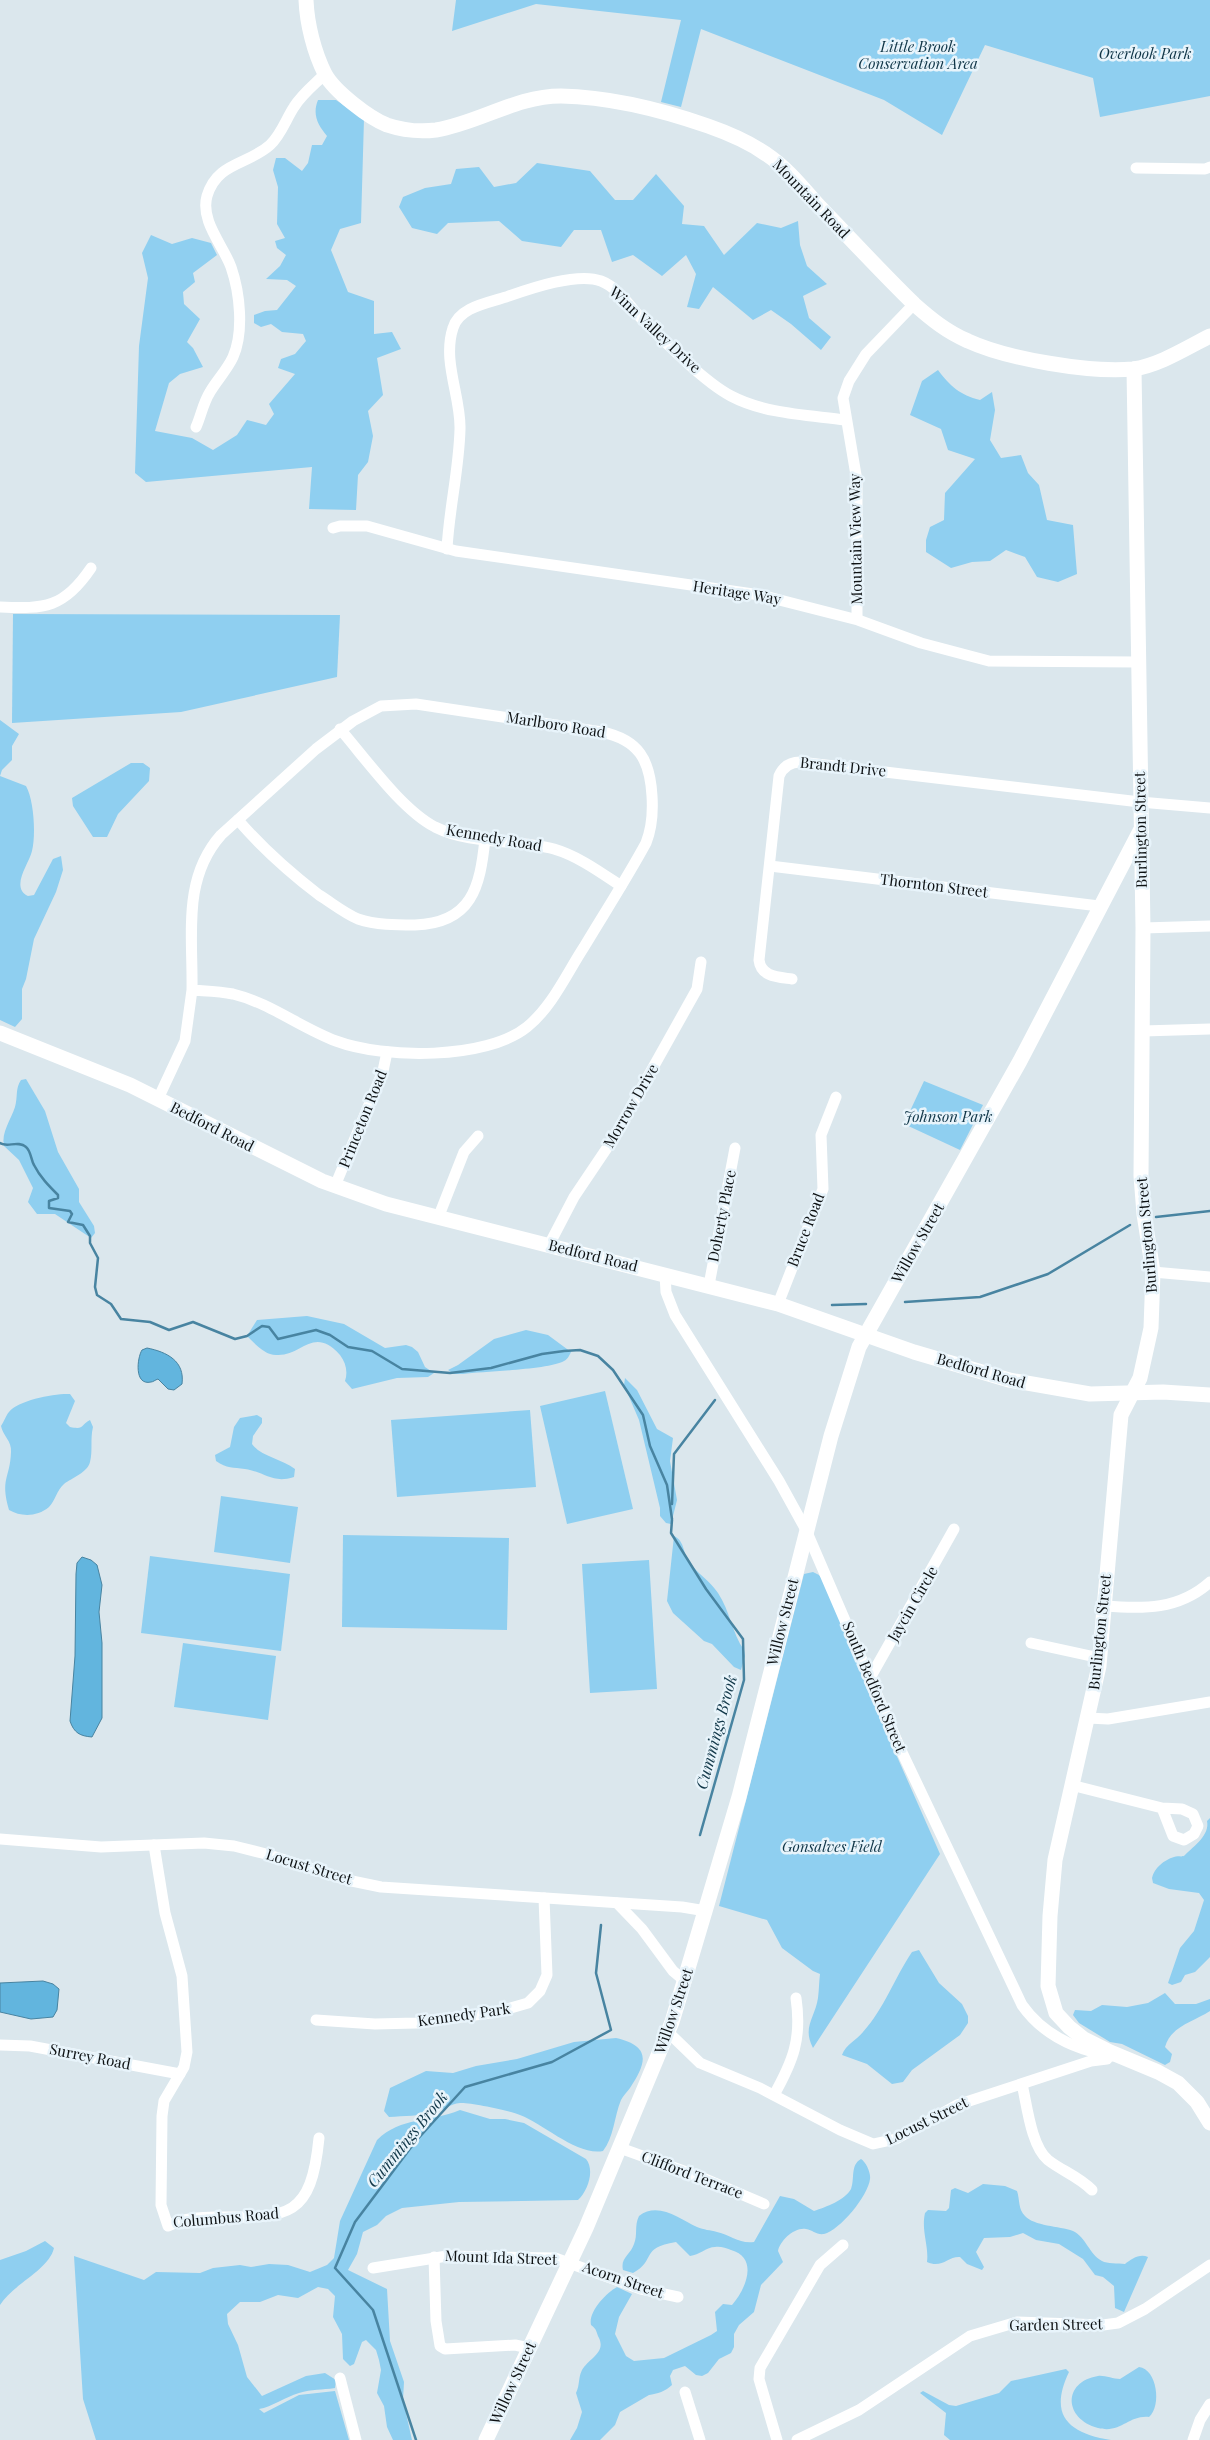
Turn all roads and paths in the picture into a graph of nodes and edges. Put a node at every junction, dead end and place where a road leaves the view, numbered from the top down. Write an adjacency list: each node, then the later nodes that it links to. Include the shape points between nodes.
1 (306, 0): 2 (street, Mountain Road, via 309,24)
2 (326, 74): 5 (street, Mountain Road, via 333,85 371,115 386,124 413,130 436,130 514,104 561,96 600,100 707,126 750,143 783,167); 9 (street, via 294,107 272,144 224,170 207,196 208,218 234,279 237,343 232,359 210,393)
3 (1210, 166): 4 (street, via 1205,169)
4 (1136, 168)
5 (914, 304): 7 (street, Mountain Road, via 958,336 1003,353 1096,368); 8 (street, Mountain View Way, via 855,369 843,398)
6 (1210, 336): 7 (street, Mountain Road, via 1166,359)
7 (1134, 368): 15 (street, Burlington Street)
8 (845, 420): 11 (street, Winn Valley Drive, via 757,406 730,396 717,388 601,281 565,281 522,292 469,310 453,326 451,362 460,427); 14 (street, Mountain View Way, via 857,481)
9 (196, 428)
10 (333, 528): 11 (street, Heritage Way, via 373,527)
11 (447, 549): 14 (street, Heritage Way, via 760,595)
12 (91, 568): 13 (street, via 69,593 50,606)
13 (0, 607)
14 (857, 620): 15 (street, Heritage Way, via 921,643 989,661)
15 (1138, 662): 17 (street, Burlington Street)
16 (340, 729): 19 (street, Marlboro Road); 21 (street, Kennedy Road, via 420,817 451,833); 23 (street, Marlboro Road, via 374,709 416,704 597,731 625,739 646,763 653,804 648,838)
17 (1140, 802): 18 (street, Brandt Drive); 20 (street, Burlington Street); 22 (street, Brandt Drive, via 795,762 786,766 779,776)
18 (1210, 808)
19 (238, 820): 21 (street, via 280,865 329,902 359,919 387,924 436,923 462,908 471,898 478,880); 29 (street, Marlboro Road, via 209,850 197,876 192,918)
20 (1140, 830): 24 (street, Willow Street); 26 (street, Burlington Street)
21 (485, 839): 23 (street, Kennedy Road, via 562,852)
22 (770, 866): 24 (street, Thornton Street); 28 (street, Brandt Drive, via 759,964 769,975)
23 (620, 886): 33 (street, Marlboro Road, via 548,1003 522,1031 495,1043 450,1052)
24 (1099, 906): 46 (street, Willow Street, via 1020,1061)
25 (1210, 926): 26 (street)
26 (1143, 928): 31 (street, Burlington Street)
27 (701, 962): 40 (street, Morrow Drive, via 696,991 617,1133 574,1197)
28 (792, 979)
29 (192, 990): 33 (street, Marlboro Road, via 246,998 338,1042); 35 (street, Marlboro Road, via 183,1048)
30 (1210, 1029): 31 (street)
31 (1143, 1031): 41 (street, Burlington Street, via 1142,1176)
32 (0, 1033): 35 (street, Bedford Road)
33 (387, 1052): 38 (street, Princeton Road, via 383,1070)
34 (836, 1098): 45 (street, Bruce Road, via 821,1135 822,1189)
35 (158, 1099): 38 (street, Bedford Road)
36 (478, 1136): 39 (street, via 464,1152)
37 (735, 1148): 44 (street, Doherty Place)
38 (335, 1186): 39 (street, Bedford Road)
39 (438, 1218): 40 (street, Bedford Road)
40 (550, 1245): 42 (street, Bedford Road)
41 (1152, 1272): 43 (street); 47 (street, Burlington Street, via 1150,1334 1142,1373)
42 (665, 1274): 44 (street, Bedford Road); 50 (street, South Bedford Street, via 666,1294 675,1315)
43 (1210, 1276)
44 (709, 1285): 45 (street, Bedford Road)
45 (778, 1304): 46 (street, Bedford Road)
46 (866, 1335): 47 (street, Bedford Road, via 1024,1384 1090,1394); 50 (street, Willow Street, via 839,1405)
47 (1132, 1393): 48 (street, Bedford Road); 52 (street, Burlington Street, via 1121,1417)
48 (1210, 1395)
49 (954, 1529): 55 (street, Jaycin Circle)
50 (806, 1530): 55 (street, South Bedford Street); 64 (street, Willow Street)
51 (1210, 1582): 52 (street, via 1185,1599 1161,1607)
52 (1105, 1606): 54 (street, Burlington Street)
53 (1031, 1644): 54 (street)
54 (1100, 1658): 57 (street, Burlington Street)
55 (870, 1678): 70 (street, South Bedford Street, via 1022,2005 1041,2026 1078,2048)
56 (1210, 1702): 57 (street, via 1105,1720)
57 (1088, 1718): 58 (street, Burlington Street)
58 (1071, 1785): 59 (street); 70 (street, Burlington Street, via 1052,1888 1049,1994 1056,2013 1069,2027 1084,2039)
59 (1162, 1808)
60 (0, 1839): 61 (street, Locust Street, via 65,1846)
61 (154, 1845): 62 (street, Locust Street, via 204,1843 234,1846 381,1887); 71 (street, Columbus Road, via 184,1992 186,2055)
62 (544, 1898): 63 (street, Locust Street); 67 (street, Kennedy Park, via 547,1975 540,1991 528,2003 497,2012 416,2023)
63 (617, 1903): 64 (street, Locust Street); 65 (street)
64 (706, 1911): 65 (street, Willow Street)
65 (685, 1981): 68 (street, Willow Street)
66 (796, 1998): 73 (street, via 799,2021 796,2050)
67 (316, 2020)
68 (668, 2032): 73 (street, Locust Street, via 700,2063); 76 (street, Willow Street)
69 (0, 2045): 71 (street, Surrey Road, via 30,2046)
70 (1121, 2058): 72 (street, Locust Street, via 1091,2061); 74 (street, Burlington Street, via 1178,2083 1197,2102)
71 (180, 2074): 75 (street, Columbus Road, via 166,2096 162,2116 161,2205 168,2226 182,2220 263,2217 289,2211 302,2201 308,2190 316,2167)
72 (1022, 2084): 73 (street, Locust Street, via 952,2107 900,2137 880,2144 859,2139); 77 (street, via 1040,2150 1049,2161 1078,2177)
73 (774, 2095)
74 (1210, 2123)
75 (319, 2138)
76 (620, 2148): 78 (street, Clifford Terrace); 81 (street, Willow Street)
77 (1092, 2190)
78 (764, 2204)
79 (843, 2245): 92 (street, via 820,2265 760,2368 759,2379)
80 (434, 2257): 81 (street, Mount Ida Street, via 490,2255 553,2258); 83 (street, Mount Ida Street); 85 (street, via 440,2346 445,2349 517,2345)
81 (570, 2262): 84 (street, Acorn Street, via 641,2289); 85 (street, Willow Street)
82 (1210, 2265): 93 (street, Garden Street, via 1145,2309 1118,2323 1017,2322 970,2336 859,2410)
83 (373, 2268)
84 (678, 2297)
85 (529, 2348): 90 (street, Willow Street)
86 (340, 2378): 89 (street)
87 (685, 2392): 91 (street)
88 (1210, 2404): 94 (street)
89 (356, 2440)
90 (486, 2440)
91 (700, 2440)
92 (777, 2440)
93 (797, 2440)
94 (1193, 2440)

